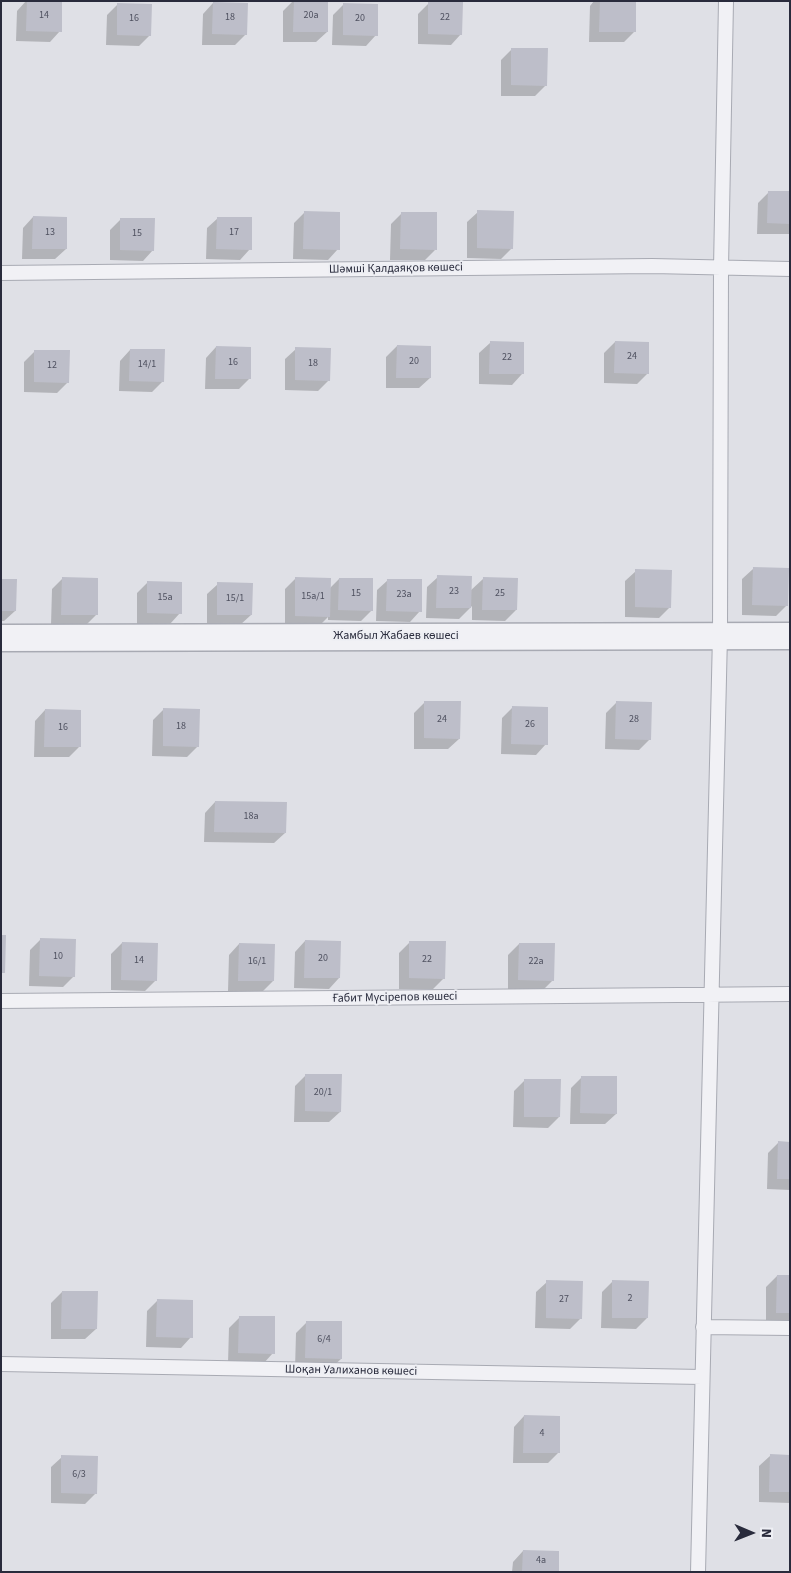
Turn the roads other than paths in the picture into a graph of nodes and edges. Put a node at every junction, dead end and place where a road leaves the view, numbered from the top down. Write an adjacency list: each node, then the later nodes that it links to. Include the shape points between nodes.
1 (726, 1): 2 (lane)
2 (721, 268): 3 (lane, Шәмші Қалдаяқов көшесі); 4 (lane, Шәмші Қалдаяқов көшесі); 5 (lane)
3 (790, 269)
4 (1, 273)
5 (720, 635): 6 (street, Жамбыл Жабаев көшесі); 7 (street, Жамбыл Жабаев көшесі); 8 (lane)
6 (790, 636)
7 (1, 638)
8 (711, 994): 9 (lane, Ғабит Мүсірепов көшесі); 10 (lane, Ғабит Мүсірепов көшесі); 11 (lane)
9 (790, 994)
10 (1, 1001)
11 (703, 1327): 12 (lane); 14 (lane)
12 (790, 1328)
13 (1, 1364): 14 (lane, Шоқан Уалиханов көшесі)
14 (702, 1377): 15 (lane)
15 (698, 1572)

